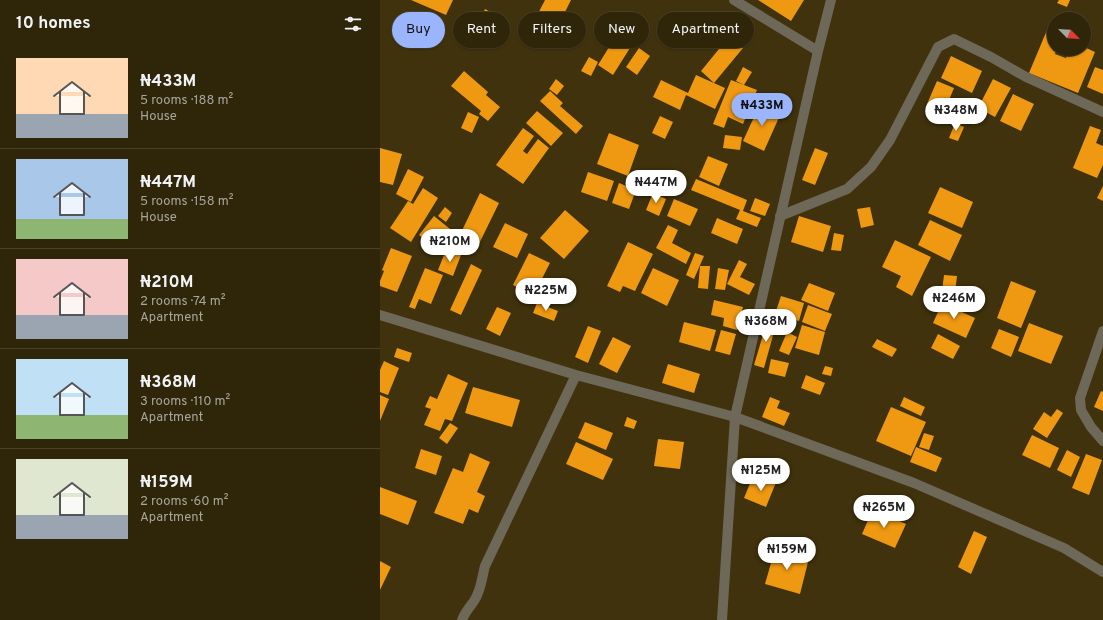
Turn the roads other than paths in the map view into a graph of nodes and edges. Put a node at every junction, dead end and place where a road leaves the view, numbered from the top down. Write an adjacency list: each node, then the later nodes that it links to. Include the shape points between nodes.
1 (734, 0): 3 (street)
2 (831, 0): 3 (street)
3 (818, 51): 5 (street)
4 (1103, 112): 5 (street, via 1026,77 954,39 938,47 890,140 871,167 847,189)
5 (780, 216): 9 (street)
6 (380, 315): 8 (street)
7 (1103, 331): 10 (street, via 1080,398 1082,410 1091,427)
8 (576, 375): 9 (street); 12 (street, via 485,566 475,600)
9 (736, 417): 11 (street, via 914,483 1064,548); 13 (street)
10 (1103, 441)
11 (1103, 572)
12 (462, 620)
13 (722, 620)

